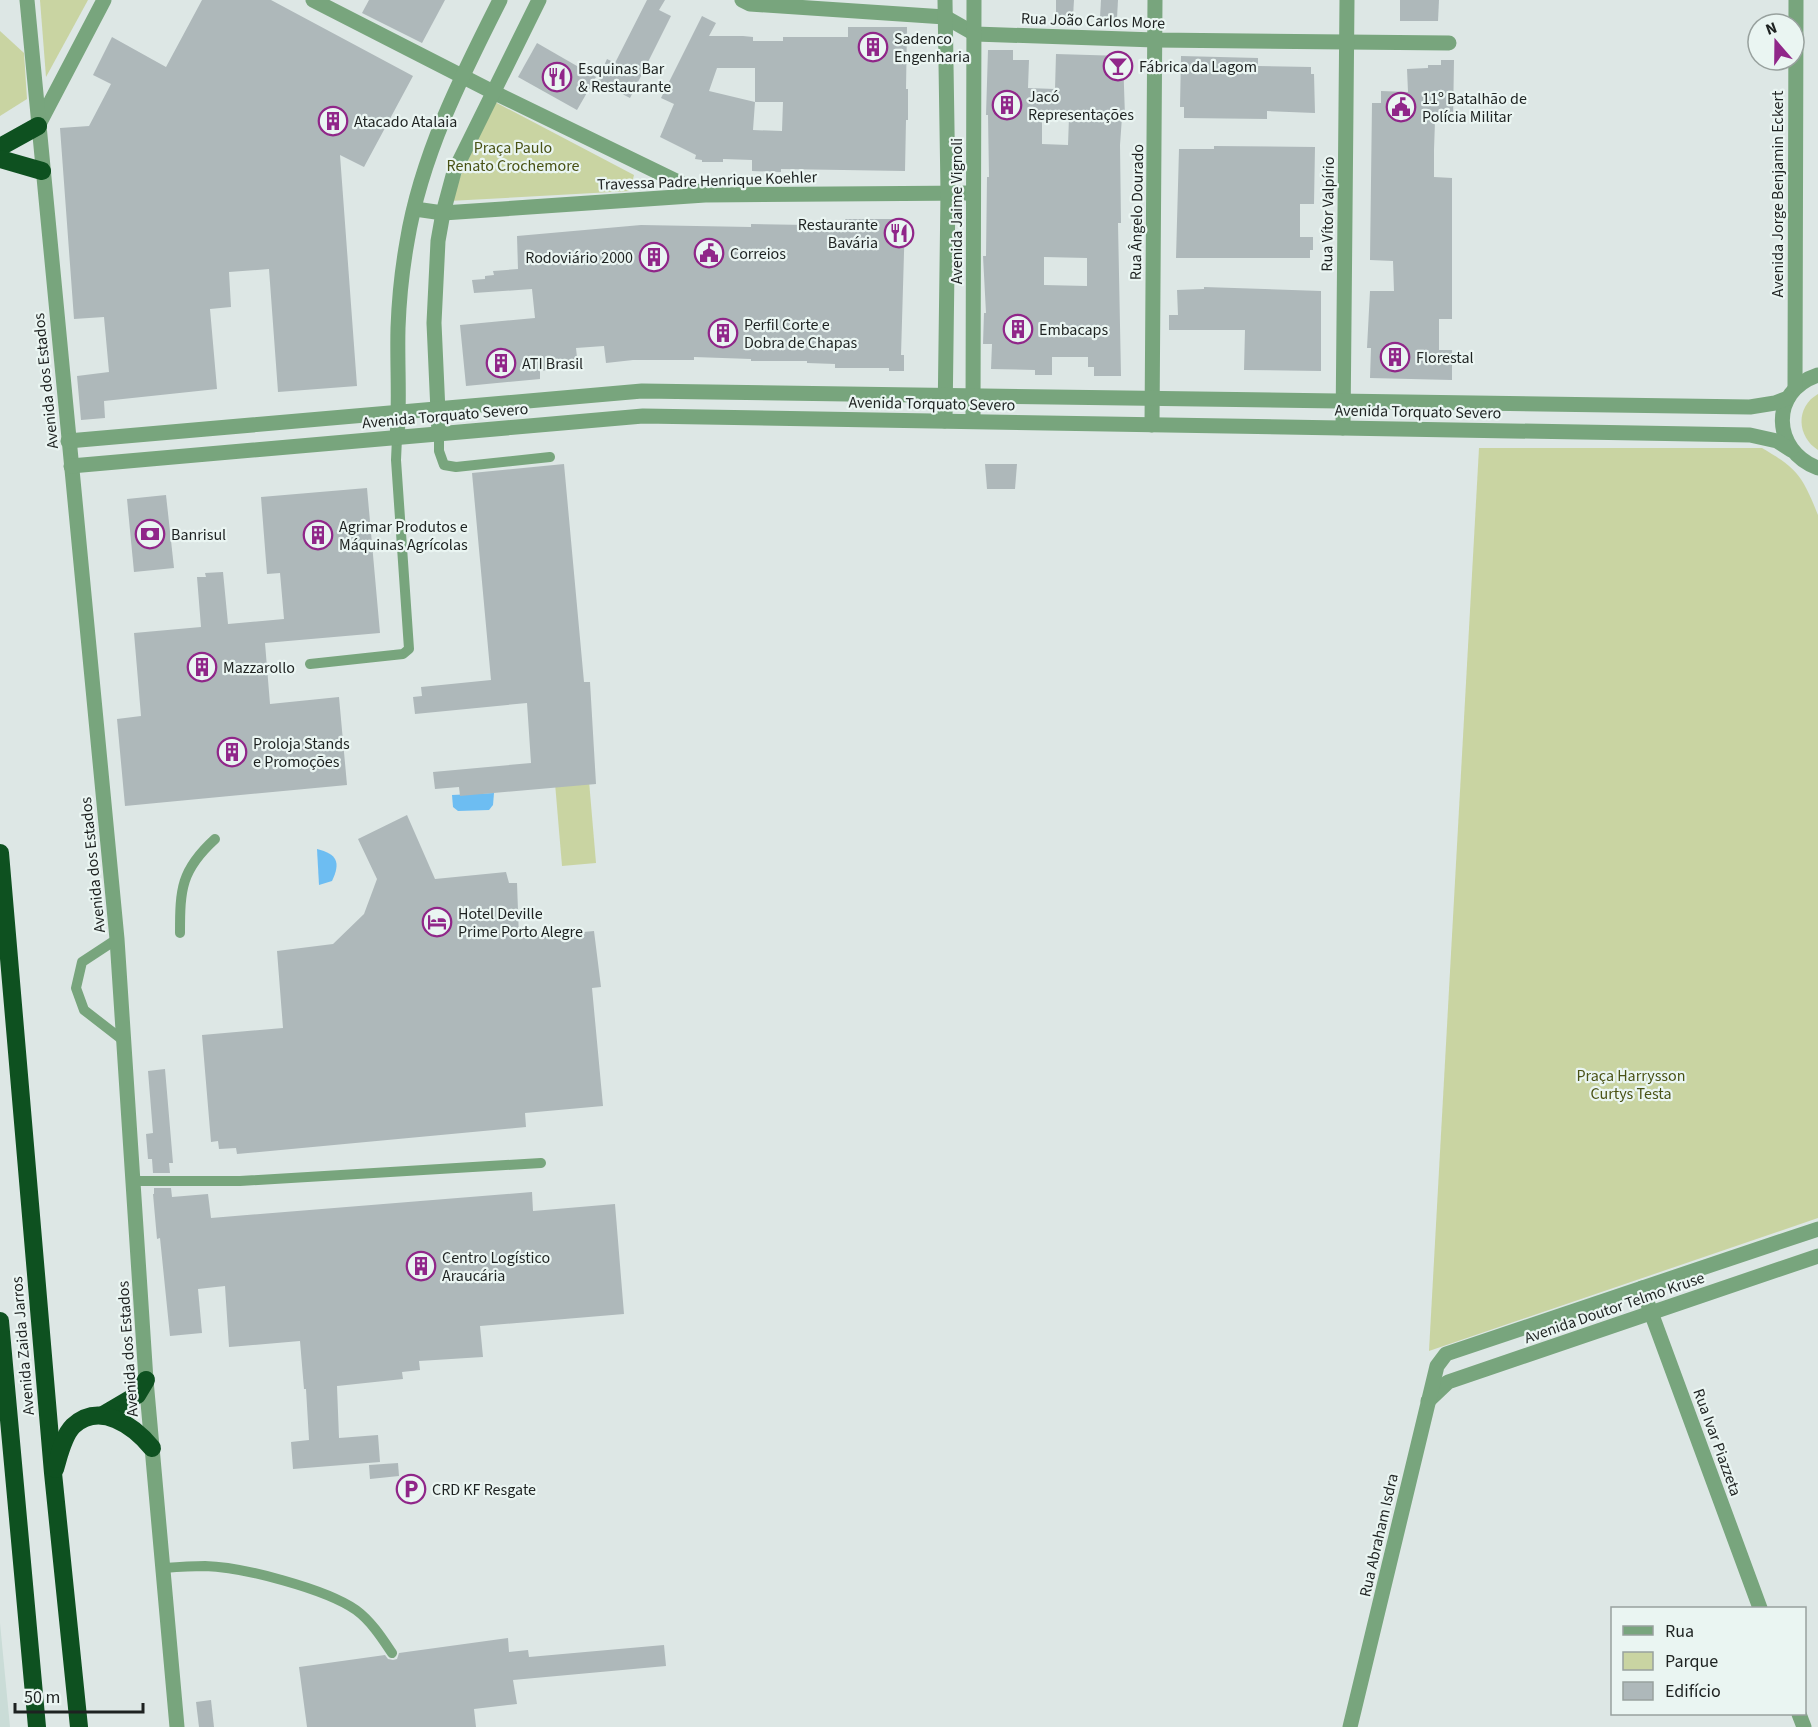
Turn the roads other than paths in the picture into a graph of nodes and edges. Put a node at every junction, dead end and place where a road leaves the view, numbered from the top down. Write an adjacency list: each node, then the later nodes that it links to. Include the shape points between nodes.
1 (27, 0): 19 (street, Avenida dos Estados)
2 (104, 0): 19 (street)
3 (313, 0): 17 (street)
4 (500, 0): 17 (street)
5 (539, 0): 18 (street)
6 (945, 0): 12 (street, Avenida Jaime Vignoli)
7 (974, 0): 13 (street, Avenida Jaime Vignoli)
8 (1155, 0): 14 (street, Rua Ângelo Dourado)
9 (1347, 0): 15 (street, Rua Vítor Valpírio)
10 (1796, 0): 29 (street, Avenida Jorge Benjamin Eckert)
11 (748, 1): 12 (street, Rua João Carlos More)
12 (945, 17): 13 (street, Rua João Carlos More); 23 (street, Avenida Jaime Vignoli)
13 (975, 34): 14 (street, Rua João Carlos More); 24 (street, Avenida Jaime Vignoli)
14 (1155, 40): 15 (street, Rua João Carlos More); 33 (street, Rua Ângelo Dourado)
15 (1347, 42): 16 (street, Rua João Carlos More); 34 (street, Rua Vítor Valpírio)
16 (1449, 43)
17 (462, 75): 18 (street); 26 (street, via 425,166)
18 (493, 92): 25 (street); 27 (street, via 454,172)
19 (38, 126): 20 (highway); 22 (street, Avenida dos Estados)
20 (0, 147)
21 (0, 159): 22 (highway)
22 (42, 171): 45 (street, Avenida dos Estados)
23 (948, 192): 24 (street, Travessa Padre Henrique Koehler); 25 (street, Travessa Padre Henrique Koehler); 31 (street, Avenida Jaime Vignoli)
24 (973, 193): 32 (street, Avenida Jaime Vignoli)
25 (705, 195): 27 (street, Travessa Padre Henrique Koehler)
26 (415, 209): 27 (street, Travessa Padre Henrique Koehler); 36 (street, via 407,242 398,326)
27 (443, 213): 35 (street, via 434,323)
28 (1818, 375): 29 (street, Avenida Torquato Severo, via 1808,378)
29 (1792, 393): 34 (street, Avenida Torquato Severo, via 1774,403 1750,407); 46 (street, Avenida Jorge Benjamin Eckert, via 1783,411 1782,424)
30 (787, 394): 31 (street, Avenida Torquato Severo); 35 (street, Avenida Torquato Severo, via 642,391); 37 (street)
31 (945, 396): 32 (street, Avenida Torquato Severo); 38 (street, Avenida Jaime Vignoli)
32 (974, 396): 33 (street, Avenida Torquato Severo); 39 (street, Avenida Jaime Vignoli)
33 (1152, 399): 34 (street, Avenida Torquato Severo); 40 (street, Rua Ângelo Dourado)
34 (1343, 401): 42 (street, Rua Vítor Valpírio)
35 (437, 409): 36 (street, Avenida Torquato Severo); 43 (street)
36 (399, 412): 41 (street, Avenida Torquato Severo); 44 (street)
37 (785, 418): 38 (street, Avenida Torquato Severo); 43 (street, Avenida Torquato Severo, via 643,416)
38 (945, 421): 39 (street, Avenida Torquato Severo)
39 (973, 422): 40 (street, Avenida Torquato Severo)
40 (1152, 425): 42 (street, Avenida Torquato Severo)
41 (240, 426): 45 (street, Avenida Torquato Severo); 47 (street)
42 (1343, 428): 46 (street, Avenida Torquato Severo, via 1750,435 1778,441)
43 (439, 434): 44 (street, Avenida Torquato Severo); 48 (lane, via 444,465)
44 (397, 438): 47 (street, Avenida Torquato Severo); 52 (lane, via 409,649 403,654)
45 (68, 441): 50 (street, Avenida dos Estados)
46 (1791, 450): 49 (street)
47 (240, 451): 50 (street, Avenida Torquato Severo)
48 (550, 457)
49 (1811, 465): 51 (street)
50 (71, 466): 56 (street, Avenida dos Estados)
51 (1818, 481)
52 (310, 664)
53 (215, 839): 55 (lane, via 192,864 184,881)
54 (0, 853): 70 (highway, Avenida Zaida Jarros)
55 (180, 933)
56 (117, 939): 57 (street, Avenida dos Estados); 57 (lane, via 81,962 76,988 84,1010)
57 (124, 1041): 59 (street, Avenida dos Estados)
58 (541, 1163): 59 (lane, via 240,1181)
59 (133, 1181): 66 (street, Avenida dos Estados)
60 (1818, 1229): 62 (street, Avenida Doutor Telmo Kruse)
61 (1818, 1256): 63 (street, Avenida Doutor Telmo Kruse)
62 (1642, 1288): 63 (street, Rua Ivar Piazzeta); 65 (street, Avenida Doutor Telmo Kruse)
63 (1651, 1313): 67 (street, Avenida Doutor Telmo Kruse, via 1448,1382); 72 (street, Rua Ivar Piazzeta)
64 (0, 1321): 74 (highway, Avenida Zaida Jarros)
65 (1446, 1354): 67 (street, Rua Abraham Isdra, via 1437,1366)
66 (146, 1380): 68 (highway, via 137,1395); 69 (street, Avenida dos Estados)
67 (1428, 1401): 77 (street, Rua Abraham Isdra)
68 (103, 1415): 69 (highway, via 140,1432); 70 (highway, via 86,1418 72,1427)
69 (152, 1448): 71 (street, Avenida dos Estados)
70 (53, 1473): 75 (highway, Avenida Zaida Jarros)
71 (164, 1568): 73 (lane, via 208,1566 261,1575 315,1591 356,1610); 76 (street, Avenida dos Estados)
72 (1760, 1607)
73 (392, 1653)
74 (37, 1727)
75 (79, 1727)
76 (177, 1727)
77 (1350, 1727)

